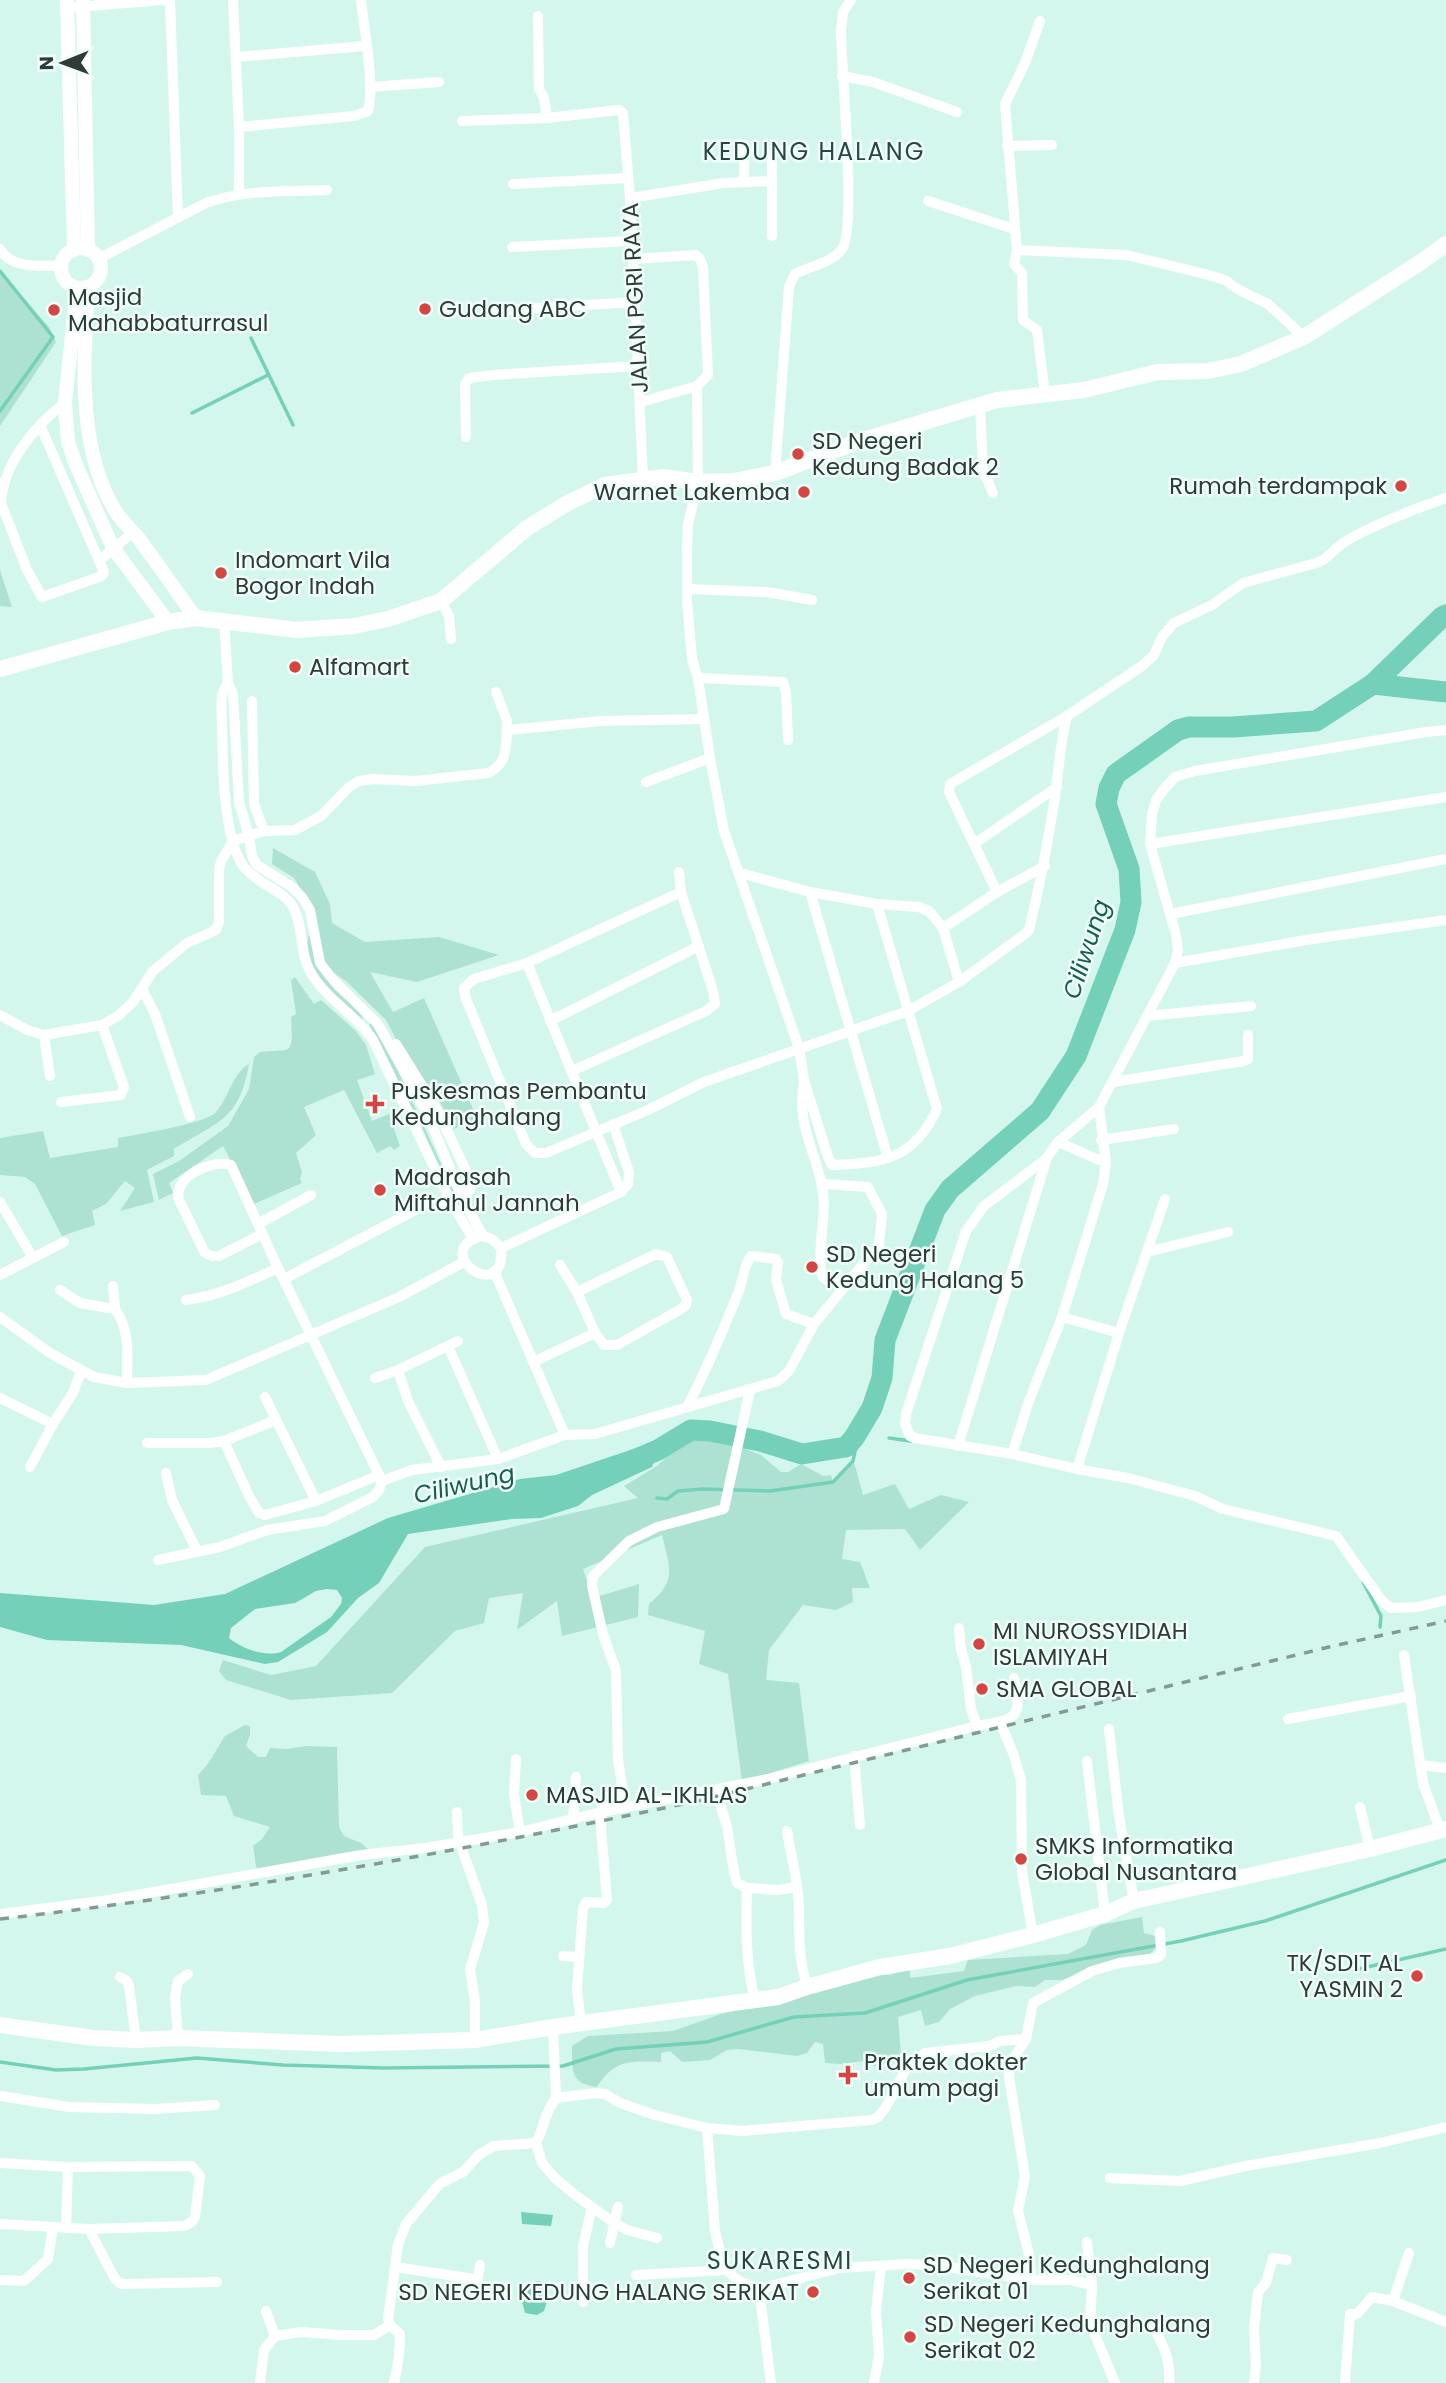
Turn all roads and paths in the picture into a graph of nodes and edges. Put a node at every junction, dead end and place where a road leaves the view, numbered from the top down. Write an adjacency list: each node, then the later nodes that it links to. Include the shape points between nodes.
1 (164, 0): 6 (street)
2 (170, 0): 31 (street)
3 (233, 0): 11 (street)
4 (361, 0): 10 (street)
5 (851, 0): 12 (street, via 841,20)
6 (83, 3): 7 (street); 39 (street)
7 (67, 4): 39 (street)
8 (538, 16): 16 (street, via 539,89)
9 (1040, 21): 21 (street, via 1006,99)
10 (365, 46): 11 (street); 14 (street)
11 (236, 57): 18 (street)
12 (842, 76): 15 (street, via 873,82); 55 (street, via 848,235 835,257 795,274 789,286)
13 (439, 82): 14 (street)
14 (370, 87): 18 (street, via 368,111 363,114)
15 (957, 112)
16 (547, 118): 17 (street); 23 (street, JALAN PGRI RAYA, via 620,110)
17 (462, 121)
18 (239, 127): 28 (street)
19 (745, 145): 24 (street)
20 (1052, 145): 21 (street)
21 (1007, 146): 32 (street)
22 (772, 157): 25 (street)
23 (628, 178): 26 (street); 29 (street, JALAN PGRI RAYA)
24 (744, 181): 25 (street); 29 (street)
25 (772, 181): 33 (street)
26 (513, 184)
27 (327, 190): 28 (street)
28 (239, 193): 31 (street)
29 (630, 198): 34 (street, JALAN PGRI RAYA)
30 (928, 201): 32 (street)
31 (178, 218): 39 (street)
32 (1014, 229): 38 (street)
33 (772, 236)
34 (632, 242): 36 (street); 40 (street, JALAN PGRI RAYA)
35 (1446, 244): 46 (main road)
36 (512, 247)
37 (0, 249): 41 (street, via 19,264)
38 (1017, 250): 46 (street, via 1126,255 1226,280 1268,304); 49 (street, via 1014,264 1022,273 1023,320 1037,330)
39 (87, 253): 41 (street, via 65,256); 42 (street, via 100,275)
40 (633, 259): 43 (street, JALAN PGRI RAYA); 48 (street, via 700,258 708,376)
41 (61, 267): 42 (street, via 65,280)
42 (83, 287): 45 (street)
43 (635, 302): 44 (street); 47 (street, JALAN PGRI RAYA)
44 (486, 311)
45 (79, 333): 51 (street); 60 (street, via 89,442 116,512)
46 (1304, 337): 49 (main road, via 1241,364 1208,371 1158,372 1084,390)
47 (638, 366): 50 (street, JALAN PGRI RAYA); 54 (street, via 469,379 465,384)
48 (697, 386): 50 (street); 57 (street)
49 (1045, 394): 52 (main road)
50 (641, 402): 56 (street, JALAN PGRI RAYA)
51 (65, 403): 53 (street); 61 (street, via 65,427 75,465)
52 (980, 404): 55 (main road); 58 (street, via 982,470)
53 (40, 425): 62 (street); 62 (street, via 9,471 1,503 27,570 42,597 102,576)
54 (466, 438)
55 (775, 473): 57 (main road)
56 (643, 479): 57 (main road); 67 (main road, via 605,485 546,516)
57 (698, 482): 64 (street, via 688,524)
58 (993, 493)
59 (1446, 498): 77 (street, via 1390,518 1343,542 1321,562 1243,583 1174,623 1149,661)
60 (133, 532): 61 (street); 63 (street)
61 (113, 548): 62 (street); 65 (street)
62 (100, 559)
63 (164, 575): 65 (street); 68 (street)
64 (687, 589): 66 (street, via 767,592); 73 (street, via 692,659)
65 (142, 590): 70 (street)
66 (812, 600)
67 (441, 601): 69 (main road, via 354,626 298,630); 71 (street, via 449,616)
68 (197, 618): 69 (main road); 70 (main road)
69 (224, 620): 74 (street)
70 (167, 622): 72 (main road)
71 (452, 639)
72 (0, 669)
73 (698, 678): 78 (street); 81 (street, via 783,682)
74 (228, 683): 87 (street, via 233,694 239,802); 88 (street, via 222,693 223,742)
75 (496, 692): 79 (street)
76 (252, 701): 86 (street, via 254,804)
77 (1067, 716): 84 (street); 89 (street, via 950,784 949,792)
78 (704, 719): 79 (street, via 601,721); 82 (street)
79 (507, 730): 86 (street, via 505,758 488,773 416,781 359,781 321,816 295,830)
80 (1446, 730): 90 (street, via 1175,777 1156,800)
81 (788, 740)
82 (710, 758): 83 (street); 94 (street, via 719,813)
83 (646, 782)
84 (1056, 787): 89 (street); 92 (street)
85 (1446, 797): 90 (street)
86 (264, 831): 87 (street)
87 (250, 836): 88 (street); 95 (street, via 252,856)
88 (233, 841): 95 (street, via 254,878); 107 (street, via 220,861 216,930 174,953 153,971)
89 (974, 844): 98 (street)
90 (1150, 844): 100 (street)
91 (1446, 859): 100 (street)
92 (1045, 866): 98 (street); 106 (street, via 1029,930)
93 (679, 872): 96 (street)
94 (740, 873): 97 (street); 117 (street)
95 (276, 884): 136 (street, via 302,928 304,958 318,984 373,1040); 136 (street, via 302,897 310,910 320,963 377,1023 433,1112)
96 (681, 892): 103 (street); 104 (street)
97 (810, 892): 99 (street); 114 (street)
98 (997, 892): 102 (street)
99 (877, 904): 102 (street, via 919,907 929,911); 109 (street)
100 (1171, 914): 105 (street, via 1178,950)
101 (1446, 920): 105 (street)
102 (943, 928): 106 (street)
103 (699, 946): 112 (street); 118 (street, via 715,1004)
104 (527, 963): 112 (street); 127 (street, via 474,979 464,988 466,999 526,1143 535,1153 546,1153)
105 (1175, 963): 111 (street)
106 (960, 982): 109 (street)
107 (142, 989): 113 (street, via 118,1016); 124 (street)
108 (1251, 1006): 111 (street)
109 (908, 1012): 114 (street); 130 (street, via 937,1109 919,1140)
110 (0, 1015): 115 (street)
111 (1147, 1016): 121 (street)
112 (550, 1021): 118 (street)
113 (102, 1026): 115 (street); 122 (street, via 124,1087 121,1095)
114 (852, 1030): 117 (street); 130 (street)
115 (44, 1035): 119 (street)
116 (1248, 1035): 121 (street, via 1249,1054 1244,1061)
117 (799, 1048): 120 (street); 125 (street, via 704,1082)
118 (572, 1071): 127 (street)
119 (50, 1076)
120 (804, 1080): 130 (street, via 832,1165); 133 (street, via 801,1110 805,1134)
121 (1113, 1083): 123 (street)
122 (61, 1102)
123 (1099, 1107): 128 (street); 129 (street)
124 (190, 1117)
125 (614, 1124): 127 (street); 134 (street, via 629,1172 628,1184)
126 (1174, 1129): 128 (street)
127 (596, 1130): 134 (street)
128 (1101, 1140): 132 (street)
129 (1058, 1142): 131 (street); 132 (street)
130 (888, 1158)
131 (1046, 1159): 178 (street); 178 (street, via 984,1206 966,1231 906,1414 906,1432 915,1438)
132 (1106, 1163): 159 (street)
133 (823, 1184): 152 (street, via 823,1276); 152 (street, via 868,1187 882,1213 879,1245)
134 (621, 1192): 143 (street)
135 (311, 1195): 139 (street)
136 (456, 1198): 141 (street); 151 (street, via 423,1206)
137 (1165, 1199): 144 (street)
138 (0, 1202): 145 (street)
139 (260, 1229): 139 (street, via 231,1165 207,1164 178,1188 179,1200 205,1253 219,1256); 148 (street)
140 (1228, 1231): 144 (street)
141 (478, 1238): 143 (street, via 492,1239); 146 (street, via 467,1245)
142 (64, 1242): 145 (street)
143 (501, 1248): 149 (street)
144 (1147, 1252): 161 (street)
145 (33, 1258): 150 (street)
146 (464, 1262): 149 (street, via 477,1274); 163 (street, via 399,1297)
147 (560, 1265): 155 (street)
148 (278, 1268): 151 (street); 156 (street, via 211,1296)
149 (494, 1271): 164 (street)
150 (0, 1275)
151 (284, 1279): 163 (street)
152 (846, 1285): 160 (street)
153 (113, 1286): 157 (street)
154 (60, 1290): 157 (street, via 80,1303)
155 (577, 1293): 162 (street); 162 (street, via 656,1254 667,1257 685,1292 686,1305 617,1345 604,1345)
156 (186, 1300)
157 (116, 1309): 168 (street, via 127,1334)
158 (0, 1317): 166 (street)
159 (1062, 1317): 161 (street); 179 (street)
160 (814, 1324): 169 (street, via 784,1376); 172 (street, via 786,1314 776,1280 776,1259 751,1256)
161 (1119, 1333): 183 (street)
162 (594, 1334): 164 (street)
163 (311, 1335): 168 (street, via 206,1380); 185 (street)
164 (533, 1362): 175 (street)
165 (398, 1370): 167 (street); 180 (street, via 453,1344); 182 (street, via 408,1401)
166 (81, 1371): 168 (street); 174 (street)
167 (375, 1378)
168 (127, 1383)
169 (750, 1390): 172 (street); 207 (street, via 724,1509 657,1527 629,1541 593,1576 603,1634 616,1671 623,1791 603,1800)
170 (265, 1397): 173 (street)
171 (0, 1399): 174 (street)
172 (688, 1407): 175 (street, via 594,1434)
173 (275, 1420): 176 (street); 186 (street)
174 (53, 1424): 181 (street)
175 (565, 1435): 180 (street)
176 (224, 1441): 177 (street); 186 (street, via 259,1513)
177 (147, 1443)
178 (958, 1446): 179 (street)
179 (1012, 1454): 183 (street)
180 (499, 1459): 182 (street)
181 (30, 1467)
182 (442, 1467): 185 (street)
183 (1077, 1469): 189 (street, via 1164,1486 1223,1509 1336,1536 1391,1608)
184 (166, 1473): 187 (street, via 172,1500)
185 (381, 1478): 186 (street); 187 (street, via 373,1497 325,1521 267,1530)
186 (316, 1501)
187 (197, 1551): 188 (street)
188 (158, 1560)
189 (1446, 1600)
190 (960, 1628): 196 (street)
191 (1404, 1655): 193 (street)
192 (1014, 1678): 195 (street, via 1017,1712)
193 (1411, 1696): 194 (street); 201 (street)
194 (1288, 1719)
195 (1000, 1722): 196 (street); 221 (street, via 1021,1780 1023,1872)
196 (977, 1726): 198 (street)
197 (1109, 1729): 217 (street)
198 (853, 1756): 204 (street); 209 (street)
199 (516, 1759): 212 (street, via 514,1796)
200 (1087, 1761): 219 (street)
201 (1420, 1765): 202 (street); 210 (street)
202 (1446, 1768)
203 (576, 1777): 208 (street)
204 (718, 1789): 207 (street); 216 (street, via 733,1870 737,1882)
205 (1360, 1807): 214 (street)
206 (457, 1812): 213 (street)
207 (601, 1812): 208 (street); 223 (street, via 607,1900 586,1902)
208 (573, 1819): 212 (street)
209 (860, 1825)
210 (1443, 1829): 214 (main road)
211 (787, 1831): 215 (street)
212 (520, 1832): 213 (street)
213 (461, 1842): 218 (street); 232 (street, via 484,1923 470,1969)
214 (1370, 1849): 217 (main road)
215 (796, 1887): 216 (street); 226 (street, via 801,1966)
216 (747, 1888): 227 (street, via 749,1963)
217 (1134, 1901): 219 (main road)
218 (0, 1914)
219 (1105, 1914): 221 (main road)
220 (1161, 1933): 233 (street, via 1163,1951 1156,1958 1086,1974 1034,2003)
221 (1033, 1935): 226 (main road)
222 (563, 1956): 223 (street)
223 (578, 1957): 228 (street)
224 (188, 1974): 231 (street, via 178,1981 175,1997)
225 (120, 1977): 234 (street, via 130,1986)
226 (807, 1987): 227 (main road)
227 (756, 2002): 228 (main road)
228 (581, 2023): 230 (main road)
229 (0, 2025): 234 (main road)
230 (553, 2033): 232 (main road); 236 (street)
231 (178, 2038): 232 (main road, via 341,2044); 234 (main road)
232 (475, 2039)
233 (1026, 2039): 239 (street, via 925,2053 907,2067 886,2107 872,2120 754,2130); 262 (street, via 1011,2062 1009,2077 1025,2176 1018,2211)
234 (136, 2040)
235 (0, 2096): 237 (street, via 69,2106 155,2109)
236 (556, 2098): 239 (street, via 605,2094 643,2111); 240 (street)
237 (215, 2105)
238 (1446, 2127): 243 (street, via 1180,2181)
239 (707, 2128): 259 (street, via 715,2231)
240 (536, 2143): 244 (street, via 542,2163); 258 (street, via 493,2146 463,2172 441,2183 407,2224)
241 (0, 2164): 242 (street)
242 (68, 2167): 249 (street); 250 (street, via 192,2166 198,2172 195,2217 189,2225)
243 (1110, 2178)
244 (592, 2207): 246 (street); 267 (street, via 583,2246)
245 (618, 2207): 246 (street)
246 (613, 2222): 251 (street); 253 (street)
247 (0, 2224): 248 (street)
248 (53, 2227): 249 (street); 261 (street, via 48,2259 24,2281)
249 (66, 2228): 250 (street)
250 (89, 2230): 263 (street, via 121,2284)
251 (657, 2238)
252 (1087, 2242): 264 (street)
253 (610, 2243)
254 (1409, 2253): 266 (street)
255 (1287, 2260): 279 (street, via 1273,2258 1266,2283 1258,2292)
256 (480, 2266): 258 (street, via 475,2279)
257 (881, 2266): 262 (street, via 929,2264); 265 (street, via 839,2267); 276 (street)
258 (394, 2267): 271 (street)
259 (726, 2270): 260 (street); 265 (street)
260 (636, 2276)
261 (0, 2280)
262 (1032, 2280): 264 (street)
263 (217, 2282)
264 (1092, 2285): 277 (street, via 1090,2323)
265 (760, 2289): 275 (street)
266 (1393, 2301): 269 (street); 280 (street, via 1372,2297 1357,2314 1350,2314)
267 (583, 2302)
268 (266, 2311): 272 (street)
269 (1446, 2322)
270 (1152, 2324): 278 (street, via 1167,2354)
271 (390, 2325): 272 (street, via 374,2335 297,2332); 274 (street, via 400,2334)
272 (275, 2336): 273 (street, via 264,2350)
273 (260, 2383)
274 (394, 2383)
275 (771, 2383)
276 (874, 2383)
277 (1115, 2383)
278 (1169, 2383)
279 (1254, 2383)
280 (1345, 2383)

